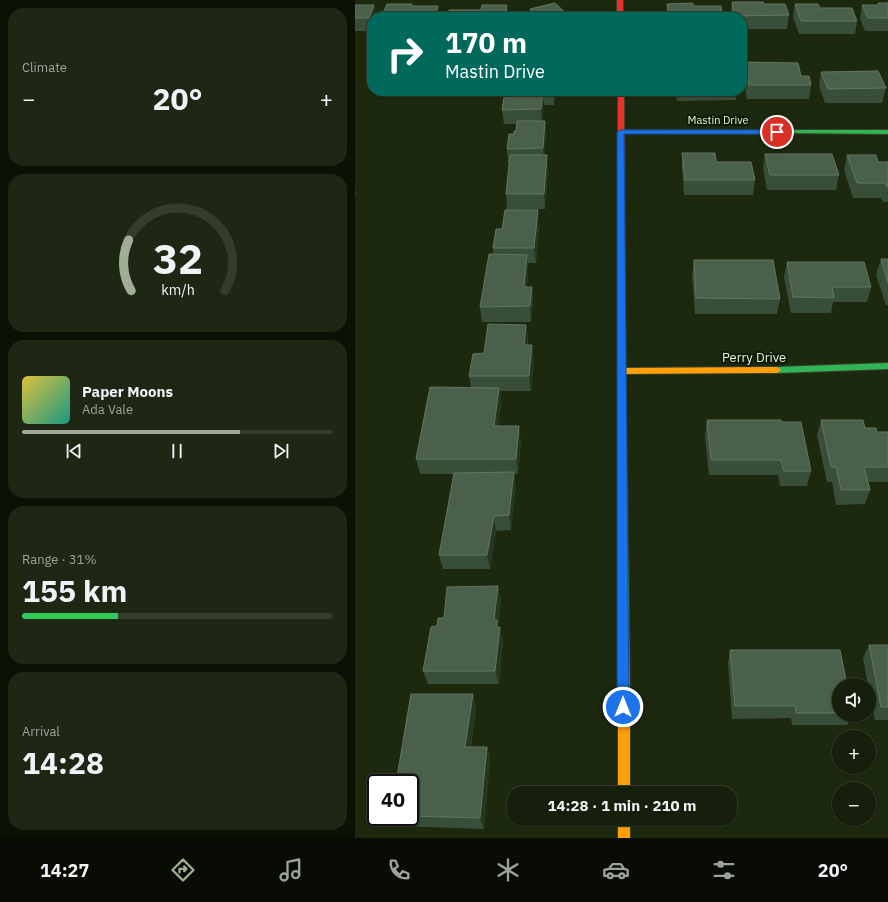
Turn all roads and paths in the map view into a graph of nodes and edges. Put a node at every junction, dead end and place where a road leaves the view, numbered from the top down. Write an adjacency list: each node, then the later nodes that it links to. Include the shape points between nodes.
1 (620, 0): 2 (street)
2 (620, 12)
3 (621, 96): 4 (street)
4 (621, 132): 5 (street, Mastin Drive); 7 (street)
5 (888, 132)
6 (888, 366): 7 (street, Perry Drive, via 835,369)
7 (621, 371): 8 (street)
8 (624, 786)
9 (624, 826): 10 (street)
10 (624, 838)

